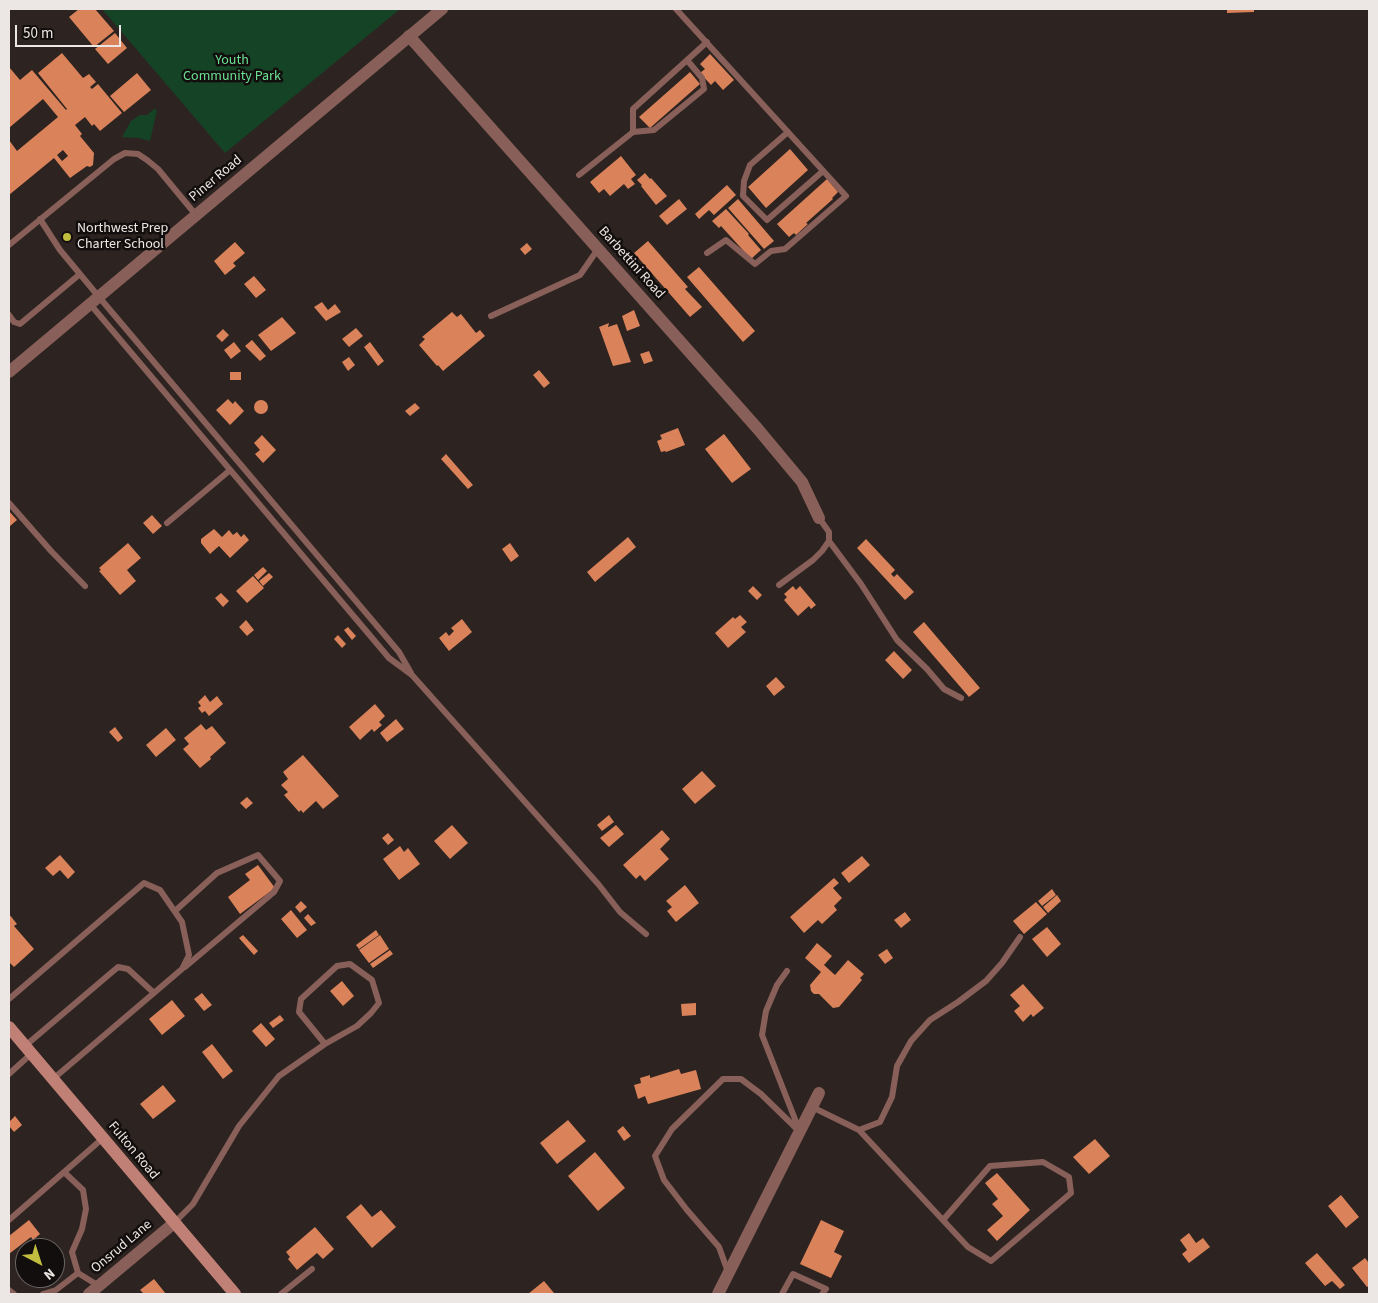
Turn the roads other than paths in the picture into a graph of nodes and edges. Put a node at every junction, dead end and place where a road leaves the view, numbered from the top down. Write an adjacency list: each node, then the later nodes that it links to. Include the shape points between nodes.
1 (442, 9): 3 (street, Piner Road)
2 (676, 9): 4 (lane)
3 (409, 36): 10 (street, Piner Road); 13 (street, Barbettini Road)
4 (706, 42): 5 (lane); 7 (lane)
5 (687, 60): 6 (lane, via 633,109); 6 (lane, via 702,78 704,89 654,130)
6 (633, 132): 9 (lane)
7 (788, 132): 8 (lane); 8 (lane, via 750,165 743,196 767,220)
8 (823, 171): 14 (lane, via 846,196 784,249 771,251 755,264 726,240)
9 (578, 175)
10 (196, 215): 11 (lane, via 148,160 138,154 125,153); 16 (street, Piner Road)
11 (40, 219): 12 (lane); 15 (lane)
12 (9, 245)
13 (598, 250): 18 (lane, via 580,275); 22 (street, Barbettini Road, via 802,482)
14 (707, 253)
15 (80, 274): 16 (lane); 17 (lane, via 20,324)
16 (94, 300): 19 (street, Piner Road); 20 (lane); 27 (lane, via 400,652)
17 (9, 315)
18 (491, 316)
19 (9, 372)
20 (229, 471): 23 (lane); 27 (lane, via 389,658)
21 (9, 503): 26 (lane)
22 (819, 518): 24 (lane, via 829,532)
23 (167, 523)
24 (828, 541): 25 (lane, via 813,560); 28 (lane, via 897,640 944,689)
25 (779, 585)
26 (85, 586)
27 (412, 676): 30 (lane, via 620,912)
28 (961, 698)
29 (175, 911): 32 (lane, via 182,922 189,955); 32 (lane, via 217,873 258,855 280,881 274,892); 35 (lane, via 160,890 144,883)
30 (646, 934)
31 (1020, 937): 43 (lane, via 986,981 930,1020 911,1041 897,1066 892,1097 880,1122)
32 (182, 969): 34 (lane)
33 (787, 971): 44 (lane, via 766,1011 762,1035)
34 (154, 993): 38 (lane, via 128,969 118,967); 40 (lane)
35 (9, 999)
36 (9, 1027): 38 (main road, Fulton Road)
37 (325, 1044): 37 (lane, via 357,1026 372,1013 378,1002 372,980 350,964 337,966 301,999 299,1012); 49 (lane, via 280,1076 239,1126 193,1204)
38 (28, 1050): 39 (lane); 40 (main road, Fulton Road)
39 (9, 1074)
40 (53, 1080): 45 (main road, Fulton Road)
41 (819, 1093): 42 (street)
42 (812, 1107): 43 (lane); 44 (street)
43 (859, 1130): 48 (lane)
44 (800, 1132): 52 (street); 52 (lane, via 741,1079 723,1079 672,1129 655,1156 664,1180 719,1247)
45 (102, 1138): 46 (lane); 49 (main road, Fulton Road)
46 (64, 1172): 47 (lane); 51 (lane, via 83,1190 86,1209 82,1230 72,1252)
47 (9, 1220)
48 (943, 1220): 48 (lane, via 968,1247 991,1261 1071,1193 1069,1177 1043,1162 990,1166)
49 (174, 1223): 53 (street, Onsrud Lane); 58 (main road, Fulton Road)
50 (312, 1269): 59 (lane)
51 (78, 1273): 53 (lane); 56 (lane, via 56,1290)
52 (729, 1274): 60 (street)
53 (99, 1286): 57 (street, Onsrud Lane)
54 (9, 1290): 55 (lane)
55 (14, 1294)
56 (43, 1294)
57 (89, 1294)
58 (235, 1294)
59 (281, 1294)
60 (718, 1294)
61 (782, 1294): 62 (lane, via 793,1274 826,1289)
62 (822, 1294)

